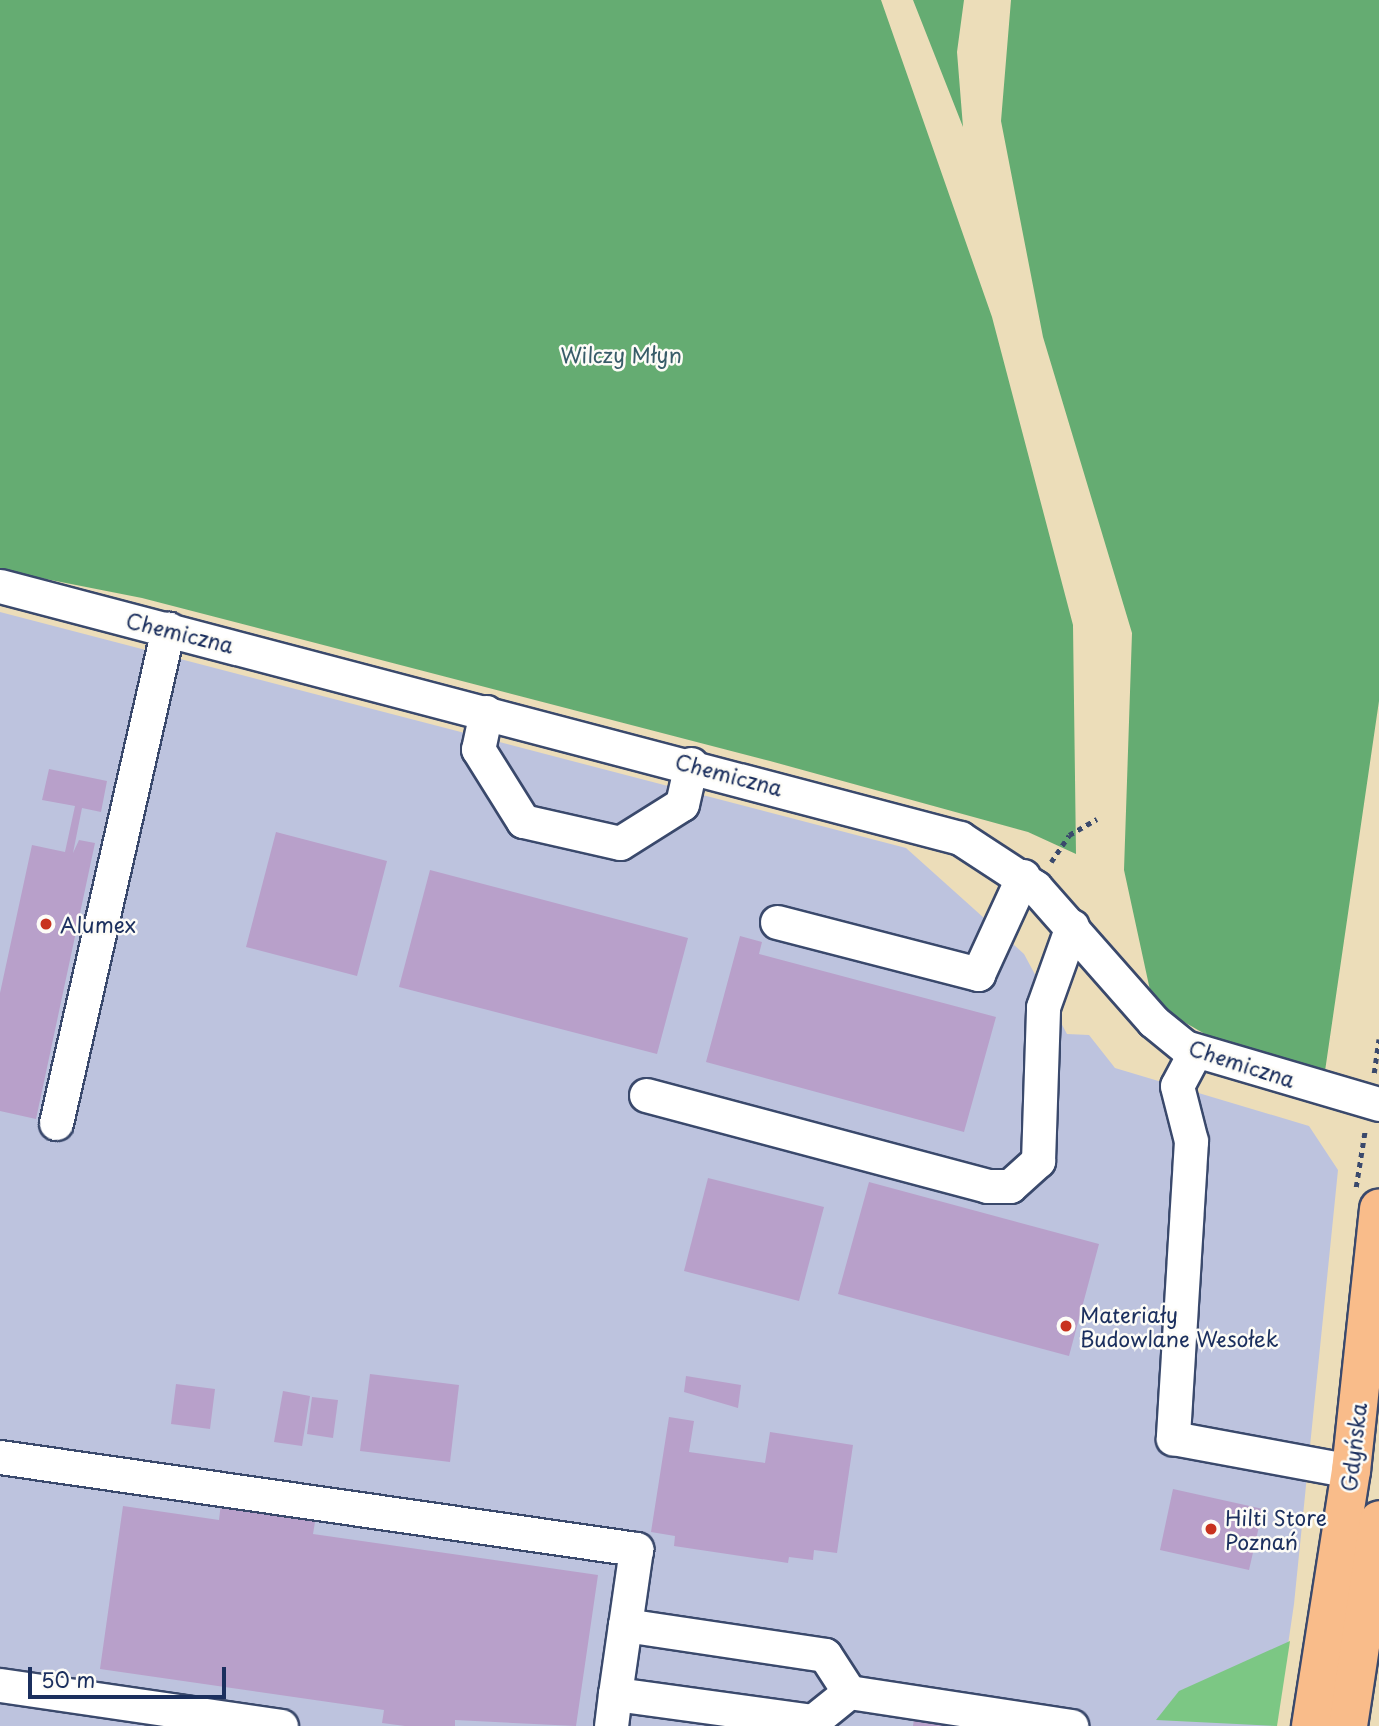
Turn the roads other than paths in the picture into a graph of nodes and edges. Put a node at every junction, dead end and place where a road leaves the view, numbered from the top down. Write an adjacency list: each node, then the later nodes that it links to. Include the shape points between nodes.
1 (0, 586): 2 (street, Chemiczna)
2 (168, 629): 3 (street, Chemiczna); 11 (street)
3 (486, 712): 4 (street, Chemiczna); 4 (street, via 478,749 523,821 620,843 682,804)
4 (691, 764): 5 (street, Chemiczna, via 937,830 979,847)
5 (1029, 882): 6 (street, via 978,974); 7 (street, Chemiczna)
6 (777, 922)
7 (1072, 926): 8 (street, Chemiczna, via 1153,1021); 9 (street, via 1043,1007 1038,1161 1010,1186 988,1186)
8 (1195, 1052): 10 (street, Chemiczna); 14 (street, via 1177,1086 1191,1141 1173,1438)
9 (646, 1095)
10 (1379, 1104)
11 (56, 1123)
12 (1379, 1208): 14 (main road, Gdyńska)
13 (0, 1457): 16 (street, via 636,1549)
14 (1351, 1471): 24 (main road, Gdyńska)
15 (1379, 1520): 25 (main road)
16 (625, 1625): 18 (street, via 825,1655); 19 (street)
17 (0, 1685): 21 (street)
18 (849, 1692): 19 (street, via 813,1721); 20 (street)
19 (615, 1694): 22 (street)
20 (1018, 1722): 23 (street)
21 (281, 1726)
22 (611, 1726)
23 (1071, 1726)
24 (1311, 1726)
25 (1348, 1726)

